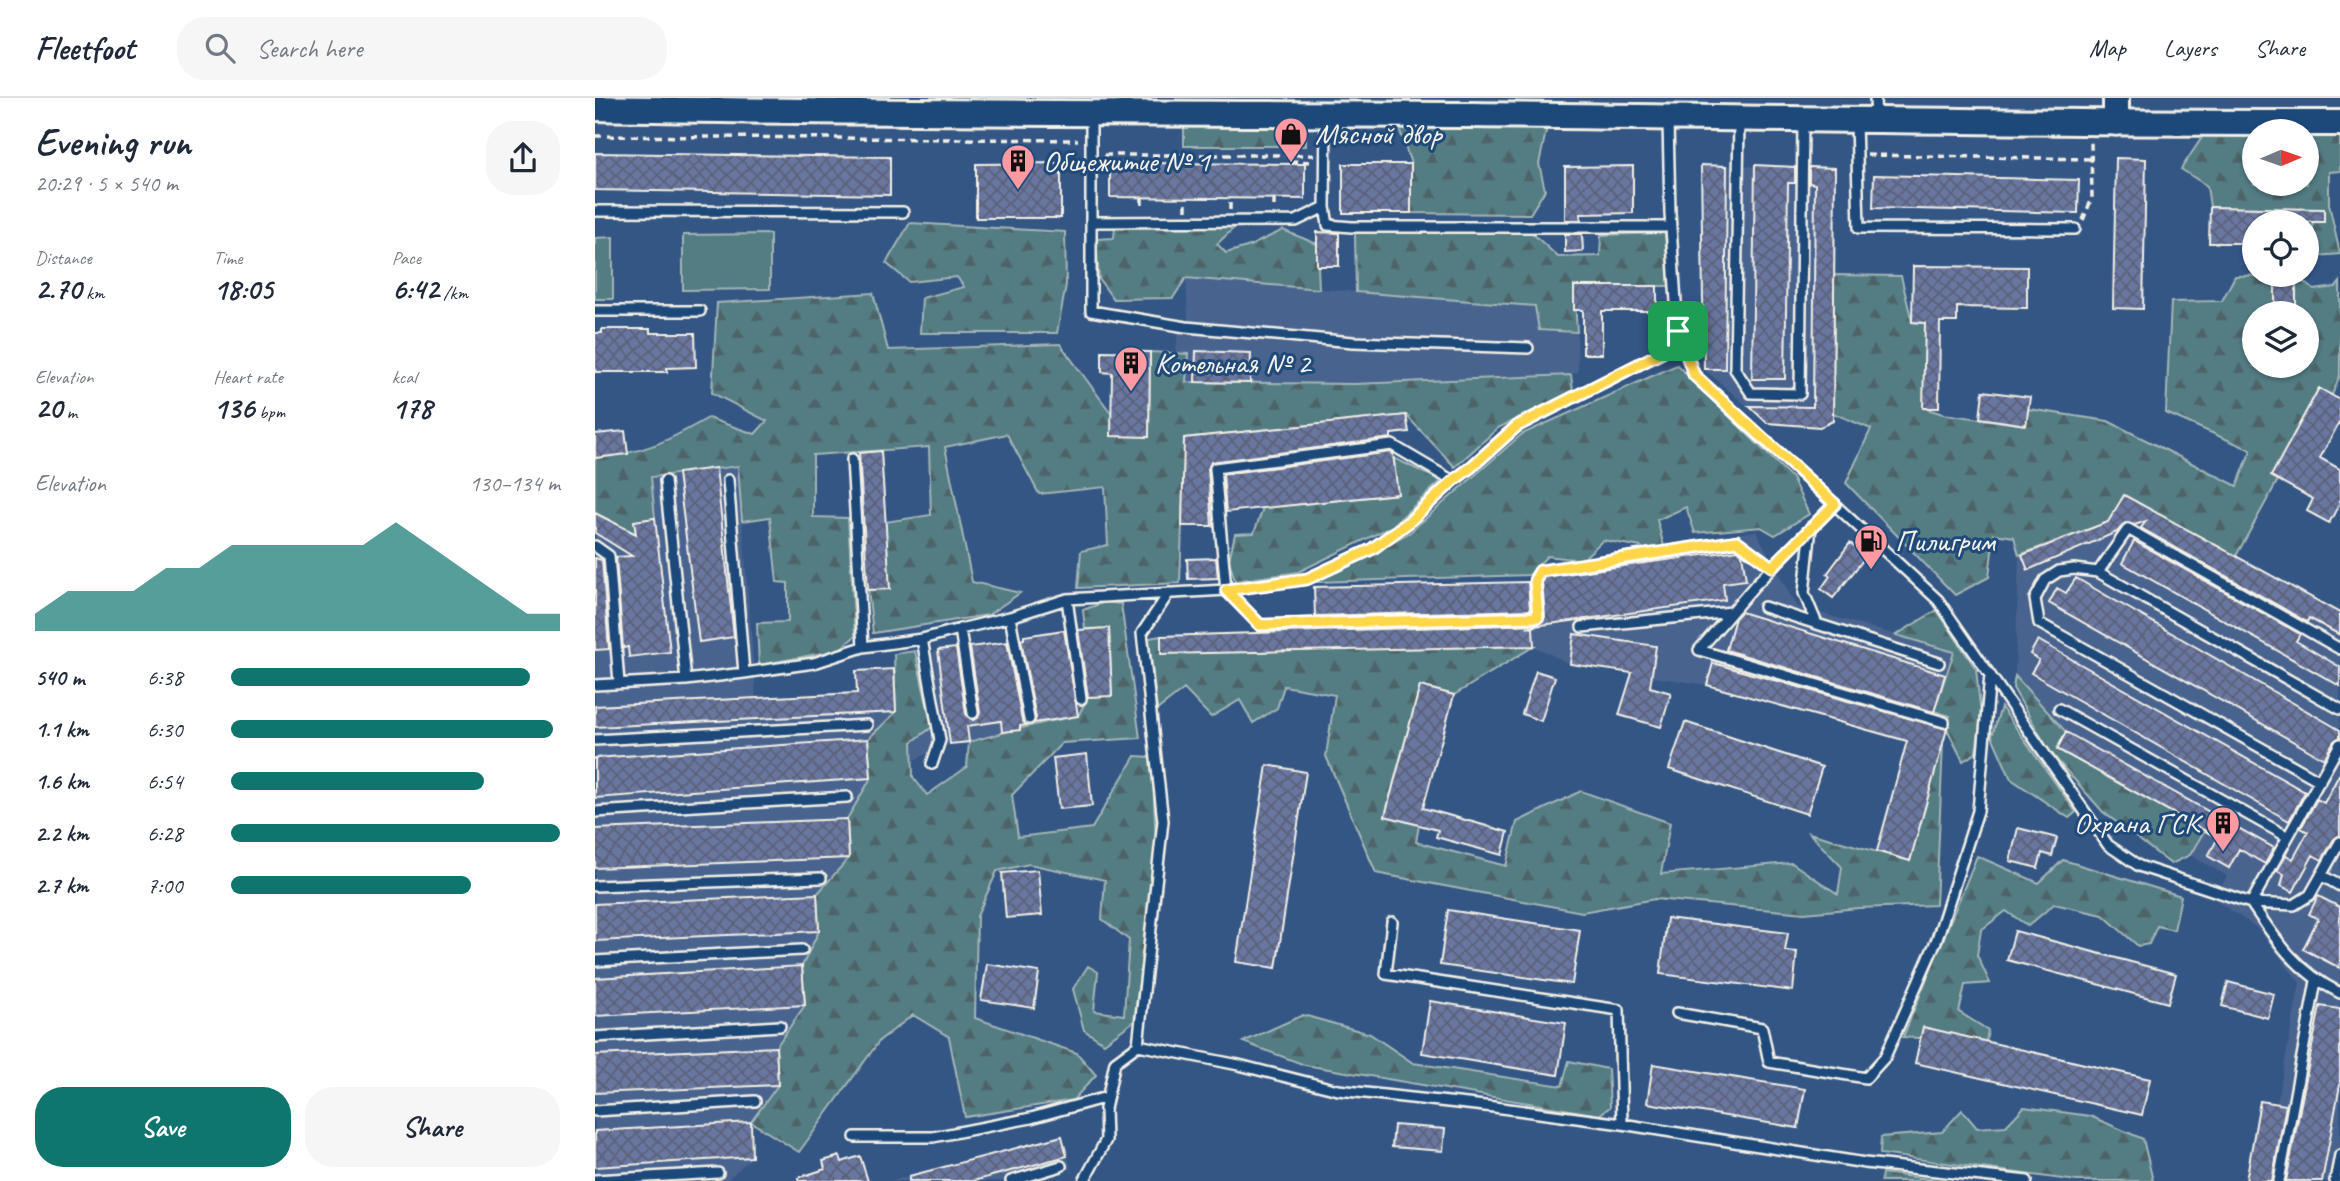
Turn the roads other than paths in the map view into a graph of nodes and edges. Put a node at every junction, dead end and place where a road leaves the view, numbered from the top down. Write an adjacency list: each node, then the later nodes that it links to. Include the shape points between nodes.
1 (2116, 98): 11 (main road)
2 (825, 105): 3 (main road); 4 (main road)
3 (595, 108)
4 (1091, 112): 6 (main road); 15 (lane)
5 (1869, 113): 9 (main road); 11 (main road); 16 (lane, via 1859,228)
6 (1326, 114): 7 (main road, via 1365,110); 12 (lane)
7 (1668, 118): 8 (main road); 17 (lane)
8 (1739, 120): 9 (main road); 9 (lane, via 1735,369 1751,393 1800,394)
9 (1803, 120)
10 (2340, 122): 11 (main road)
11 (2116, 123)
12 (1325, 207): 15 (lane, via 1296,221); 17 (lane, via 1328,225 1352,227)
13 (595, 211): 14 (lane)
14 (903, 212)
15 (1091, 222): 21 (lane, via 1091,311 1186,327 1353,342)
16 (2078, 225)
17 (1671, 227): 20 (lane)
18 (595, 311): 19 (lane)
19 (700, 311)
20 (1678, 331): 25 (lane, via 1663,352 1517,426); 26 (lane, via 1694,375)
21 (1528, 348)
22 (852, 460): 41 (lane)
23 (729, 480): 44 (lane)
24 (665, 481): 46 (lane)
25 (1453, 481): 31 (lane, via 1372,549 1307,579); 31 (lane, via 1392,445 1216,468)
26 (1835, 504): 27 (lane); 45 (lane, via 1938,600)
27 (1811, 527): 29 (lane); 37 (lane, via 1804,593)
28 (595, 546): 47 (lane, via 609,556)
29 (1772, 567): 31 (lane, via 1737,541 1540,571 1535,580 1538,617 1260,625); 35 (lane)
30 (2098, 572): 42 (lane, via 2128,529); 51 (lane); 59 (lane, via 2059,571 2045,580 2035,598 2039,623)
31 (1226, 590): 32 (lane)
32 (1169, 593): 33 (lane); 77 (lane, via 1142,633 1163,821)
33 (1067, 599): 36 (lane); 49 (lane)
34 (1764, 607): 37 (lane)
35 (1732, 612): 38 (lane); 54 (lane, via 1699,650)
36 (1010, 617): 39 (lane); 53 (lane)
37 (1817, 624): 43 (lane)
38 (1581, 627)
39 (960, 629): 40 (lane); 52 (lane)
40 (922, 639): 41 (lane); 58 (lane, via 940,740)
41 (863, 647): 44 (lane, via 814,663)
42 (2340, 649)
43 (1939, 663)
44 (744, 673): 46 (lane)
45 (1990, 675): 68 (lane, via 2108,845 2139,866); 74 (lane, via 1978,811 1937,939 1885,1057 1866,1078 1769,1062 1762,1028)
46 (686, 680): 47 (lane)
47 (619, 683): 48 (lane)
48 (595, 685)
49 (1081, 699)
50 (2059, 709): 62 (lane)
51 (2340, 709)
52 (973, 713)
53 (1028, 719)
54 (1944, 722)
55 (867, 725): 56 (lane)
56 (595, 740)
57 (2340, 744): 59 (lane)
58 (932, 764)
59 (2320, 780): 62 (lane)
60 (847, 797): 61 (lane)
61 (595, 812)
62 (2288, 837): 68 (lane)
63 (2340, 842): 64 (lane)
64 (2321, 876): 66 (lane); 68 (lane, via 2310,895 2294,905)
65 (821, 878): 67 (lane)
66 (2340, 886)
67 (595, 887)
68 (2251, 903): 72 (lane, via 2280,948)
69 (1392, 922): 81 (lane, via 1387,974 1619,1010)
70 (801, 950): 71 (lane)
71 (595, 961)
72 (2316, 981): 73 (lane); 90 (lane)
73 (2340, 993)
74 (1677, 1013)
75 (780, 1026): 76 (lane)
76 (595, 1037)
77 (1138, 1045): 78 (lane, via 1115,1062); 81 (lane, via 1338,1090)
78 (1107, 1097): 82 (lane, via 933,1137); 88 (lane, via 1106,1140)
79 (755, 1101): 80 (lane)
80 (595, 1111)
81 (1622, 1124): 89 (lane, via 1865,1163)
82 (855, 1137)
83 (2340, 1155): 91 (lane)
84 (1061, 1166): 87 (lane)
85 (718, 1173): 86 (lane)
86 (595, 1180)
87 (1011, 1181)
88 (1084, 1181)
89 (2027, 1181)
90 (2279, 1181)
91 (2335, 1181)

